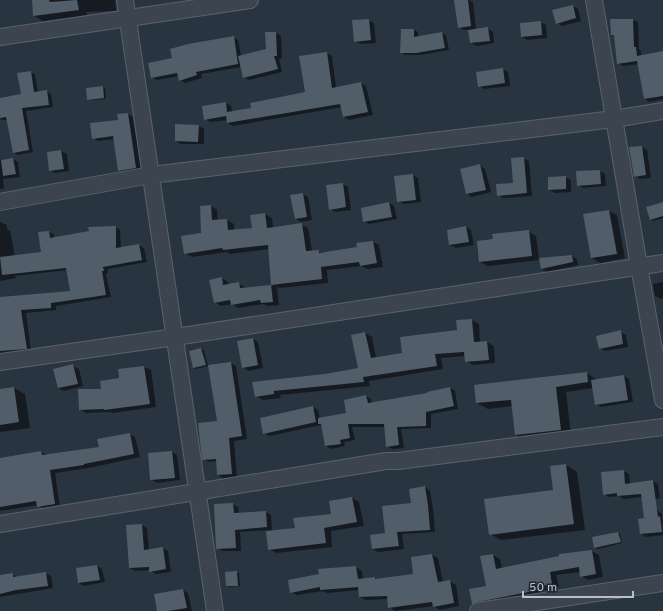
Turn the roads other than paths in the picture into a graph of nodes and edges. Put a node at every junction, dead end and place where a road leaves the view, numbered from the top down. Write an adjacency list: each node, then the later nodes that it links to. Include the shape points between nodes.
1 (125, 0): 4 (street)
2 (250, 0): 4 (street)
3 (594, 0): 7 (street)
4 (127, 17): 5 (street); 8 (street)
5 (0, 37)
6 (663, 111): 7 (street)
7 (614, 119): 8 (street); 11 (street)
8 (151, 175): 9 (street); 12 (street)
9 (0, 202)
10 (663, 262): 11 (street)
11 (639, 266): 12 (street); 14 (street)
12 (175, 337): 13 (street); 16 (street)
13 (0, 362)
14 (663, 400)
15 (663, 427): 16 (street, via 386,461)
16 (198, 491): 17 (street); 19 (street)
17 (0, 524)
18 (663, 583): 20 (street)
19 (215, 611)
20 (478, 611)

